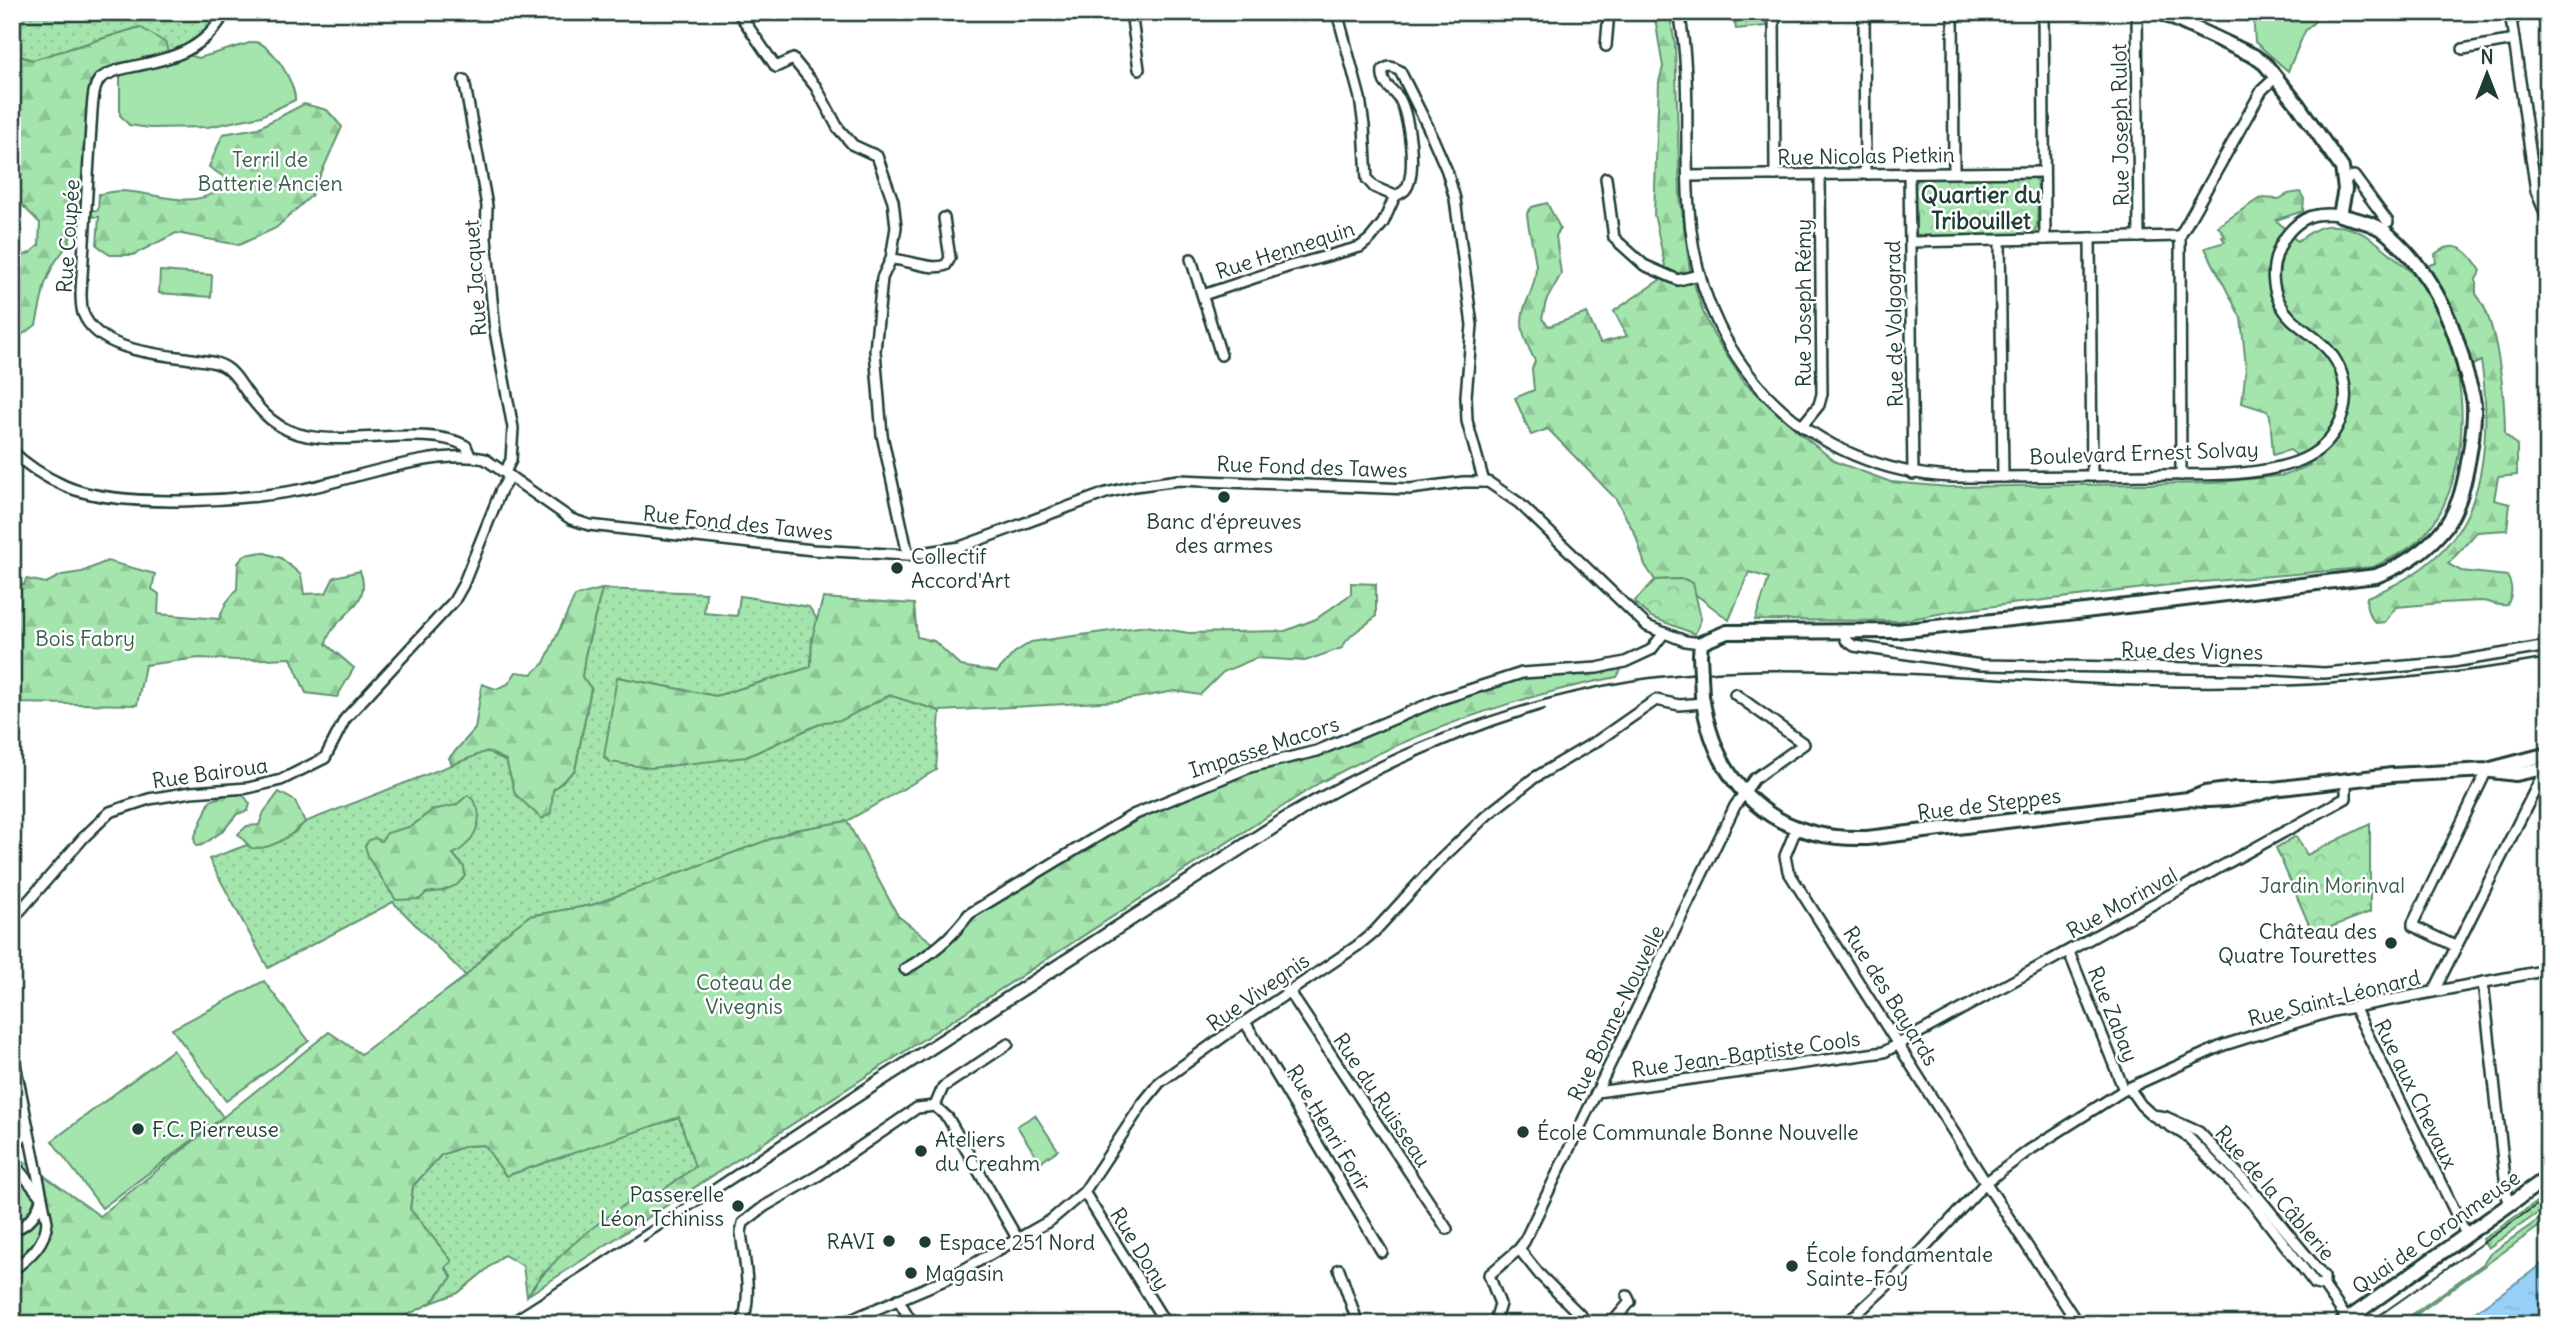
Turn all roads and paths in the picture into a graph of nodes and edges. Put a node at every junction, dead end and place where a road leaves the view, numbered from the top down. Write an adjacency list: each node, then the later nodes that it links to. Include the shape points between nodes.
1 (225, 12): 48 (street, Rue Coupée, via 214,30 191,50 118,70 100,79 94,90 81,292 84,316 101,333 129,349 228,368 261,413 285,429 338,439 447,437 466,446)
2 (738, 12): 41 (street, via 776,67 793,59 816,87 838,128 853,145 877,156 893,201 896,227)
3 (1130, 12): 18 (street)
4 (1337, 12): 30 (street, via 1360,98 1367,180)
5 (1609, 12): 16 (street)
6 (1679, 12): 27 (street, Boulevard Ernest Solvay, via 1686,54)
7 (1774, 12): 25 (street)
8 (1864, 12): 24 (street)
9 (1953, 12): 21 (street)
10 (2043, 12): 22 (street)
11 (2137, 12): 36 (street, Rue Joseph Rulot)
12 (2160, 12): 19 (street, via 2254,55)
13 (2524, 12): 14 (street)
14 (2511, 16): 15 (street)
15 (2514, 40): 17 (street); 33 (street, via 2536,191)
16 (1606, 46)
17 (2463, 50)
18 (1139, 69)
19 (2276, 77): 29 (street, via 2342,168); 35 (street, via 2262,90)
20 (464, 80): 49 (street, Rue Jacquet, via 488,206 486,238 495,331 513,428)
21 (1954, 172): 22 (street, Rue Nicolas Pietkin); 23 (street, Rue Nicolas Pietkin)
22 (2043, 172): 38 (street)
23 (1909, 173): 24 (street, Rue Nicolas Pietkin); 40 (street, Rue de Volgograd)
24 (1865, 174): 26 (street, Rue Nicolas Pietkin)
25 (1775, 175): 26 (street, Rue Nicolas Pietkin); 27 (street, Rue Nicolas Pietkin)
26 (1820, 175): 46 (street, Rue Joseph Rémy, via 1822,394)
27 (1688, 176): 43 (street, Boulevard Ernest Solvay, via 1690,228)
28 (1606, 178): 43 (street, via 1614,238 1644,265 1678,281)
29 (2345, 179): 31 (street); 34 (street, via 2354,176)
30 (1395, 196): 44 (street, Rue Hennequin, via 1383,223 1360,247); 54 (street, Rue Hennequin, via 1405,190 1412,170 1407,116 1382,77 1382,70 1392,67 1400,71 1416,102 1455,199 1472,325 1467,421)
31 (2340, 215): 51 (street, Boulevard Ernest Solvay, via 2316,215 2297,226 2277,251 2273,274 2276,296 2287,315 2328,349 2339,366 2346,398 2335,431 2321,448 2286,465 2239,473); 56 (street, Boulevard Ernest Solvay, via 2388,234 2432,285 2458,337 2474,403 2472,444 2462,496 2446,525 2425,548 2402,566 2376,576 2056,615)
32 (944, 218): 41 (street, via 950,258 946,265 935,269)
33 (2548, 218)
34 (2388, 222)
35 (2180, 236): 36 (street); 51 (street)
36 (2139, 237): 37 (street)
37 (2090, 238): 38 (street); 52 (street)
38 (2045, 239): 39 (street)
39 (2000, 241): 40 (street); 53 (street)
40 (1910, 242): 50 (street, Rue de Volgograd)
41 (891, 258): 55 (street, via 881,278 875,351 883,435)
42 (1191, 259): 44 (street)
43 (1700, 275): 46 (street, Boulevard Ernest Solvay, via 1721,334 1742,366 1767,396)
44 (1203, 295): 45 (street)
45 (1221, 355)
46 (1802, 426): 50 (street, Boulevard Ernest Solvay, via 1860,459)
47 (12, 451): 48 (street, via 66,486 108,497 151,500 269,494)
48 (470, 456): 49 (street, Rue Fond des Tawes, via 485,459)
49 (507, 474): 55 (street, Rue Fond des Tawes, via 571,519 589,525 813,550); 71 (street, Rue Bairoua, via 454,601 345,719 325,758 281,780 149,799 110,812)
50 (1913, 474): 53 (street, Boulevard Ernest Solvay)
51 (2181, 475): 52 (street, Boulevard Ernest Solvay)
52 (2092, 476): 53 (street, Boulevard Ernest Solvay)
53 (2003, 477)
54 (1484, 482): 55 (street, Rue Fond des Tawes, via 1410,489 1180,480 1107,493 960,547); 57 (street, via 1519,503 1631,613)
55 (908, 555)
56 (1843, 632): 58 (street, Rue des Vignes, via 1854,646 1959,664 2324,673 2454,662); 59 (street, Boulevard Ernest Solvay, via 1727,632)
57 (1664, 633): 59 (street); 74 (street, Impasse Macors, via 1651,650 1625,662 1522,673 1441,699 1317,751 1250,766 1159,802 969,914 928,956)
58 (2548, 646)
59 (1700, 649): 61 (street, bridge)
60 (1735, 694): 68 (street, via 1804,744)
61 (1702, 700): 68 (street, via 1718,755); 77 (street, Rue Vivegnis, via 1679,705 1656,700 1534,778 1487,815 1374,932)
62 (2548, 754): 63 (street, Rue de Steppes)
63 (2532, 759): 65 (street, Rue de Steppes); 66 (street)
64 (2547, 768): 66 (street, Rue de Steppes); 69 (street)
65 (2487, 770): 66 (street, Rue de Steppes, via 2504,775); 67 (street, Rue de Steppes); 72 (street, via 2413,923)
66 (2529, 772): 69 (street)
67 (2346, 781): 70 (street, Rue de Steppes, via 2225,790 2188,799 1867,838 1823,836); 73 (street, Rue Morinval, via 2346,798)
68 (1744, 791): 70 (street, via 1758,806); 85 (street, Rue Bonne-Nouvelle)
69 (2530, 796): 72 (street)
70 (1796, 829): 81 (street, Rue des Bayards, via 1784,856 1788,871)
71 (12, 920)
72 (2455, 946): 78 (street)
73 (2069, 952): 81 (street, Rue Morinval); 84 (street, Rue Zabay)
74 (905, 969)
75 (2548, 970): 76 (street, Rue Saint-Léonard)
76 (2483, 982): 78 (street, Rue Saint-Léonard); 94 (street)
77 (1289, 991): 80 (street, Rue Vivegnis); 95 (street, Rue du Ruisseau)
78 (2434, 991): 79 (street, Rue Saint-Léonard)
79 (2354, 1007): 84 (street, Rue Saint-Léonard, via 2224,1045); 97 (street, Rue aux Chevaux)
80 (1245, 1022): 92 (street, Rue Vivegnis, via 1160,1082); 100 (street, Rue Henri Forir)
81 (1898, 1043): 85 (street, Rue Jean-Baptiste Cools, via 1884,1052); 91 (street, Rue des Bayards)
82 (1008, 1044): 86 (street, via 943,1087)
83 (12, 1049): 87 (street)
84 (2127, 1089): 91 (street, Rue Saint-Léonard); 105 (street, Rue de la Câblerie, via 2152,1115 2188,1137 2255,1206 2315,1284 2324,1286)
85 (1597, 1092): 99 (street, Rue Bonne-Nouvelle)
86 (935, 1106): 98 (street, via 948,1118); 106 (street, via 917,1108 743,1223 747,1300)
87 (28, 1127): 88 (street, via 18,1142); 93 (street)
88 (12, 1143)
89 (12, 1161): 93 (street)
90 (2548, 1177): 94 (street, Quai de Coronmeuse)
91 (1986, 1182): 114 (street, Rue Saint-Léonard); 115 (street, Rue des Bayards)
92 (1084, 1192): 98 (street, Rue Vivegnis, via 1051,1220); 109 (street, Rue Dony)
93 (41, 1197): 96 (street, via 35,1214); 102 (street, via 47,1222 43,1241)
94 (2510, 1203): 97 (street, Quai de Coronmeuse)
95 (1447, 1229)
96 (12, 1231)
97 (2466, 1234): 105 (street, Quai de Coronmeuse)
98 (1017, 1238): 104 (street, Rue Vivegnis, via 947,1279)
99 (1519, 1249): 111 (street, via 1489,1275 1500,1304); 112 (street)
100 (1382, 1252)
101 (1339, 1269): 110 (street)
102 (12, 1271)
103 (1627, 1296): 113 (street, via 1630,1302)
104 (898, 1299): 107 (street, Rue Vivegnis); 108 (street)
105 (2346, 1322)
106 (742, 1324)
107 (841, 1324)
108 (913, 1324)
109 (1166, 1324)
110 (1358, 1324)
111 (1494, 1324)
112 (1589, 1324)
113 (1611, 1324)
114 (1846, 1324)
115 (2078, 1324)

